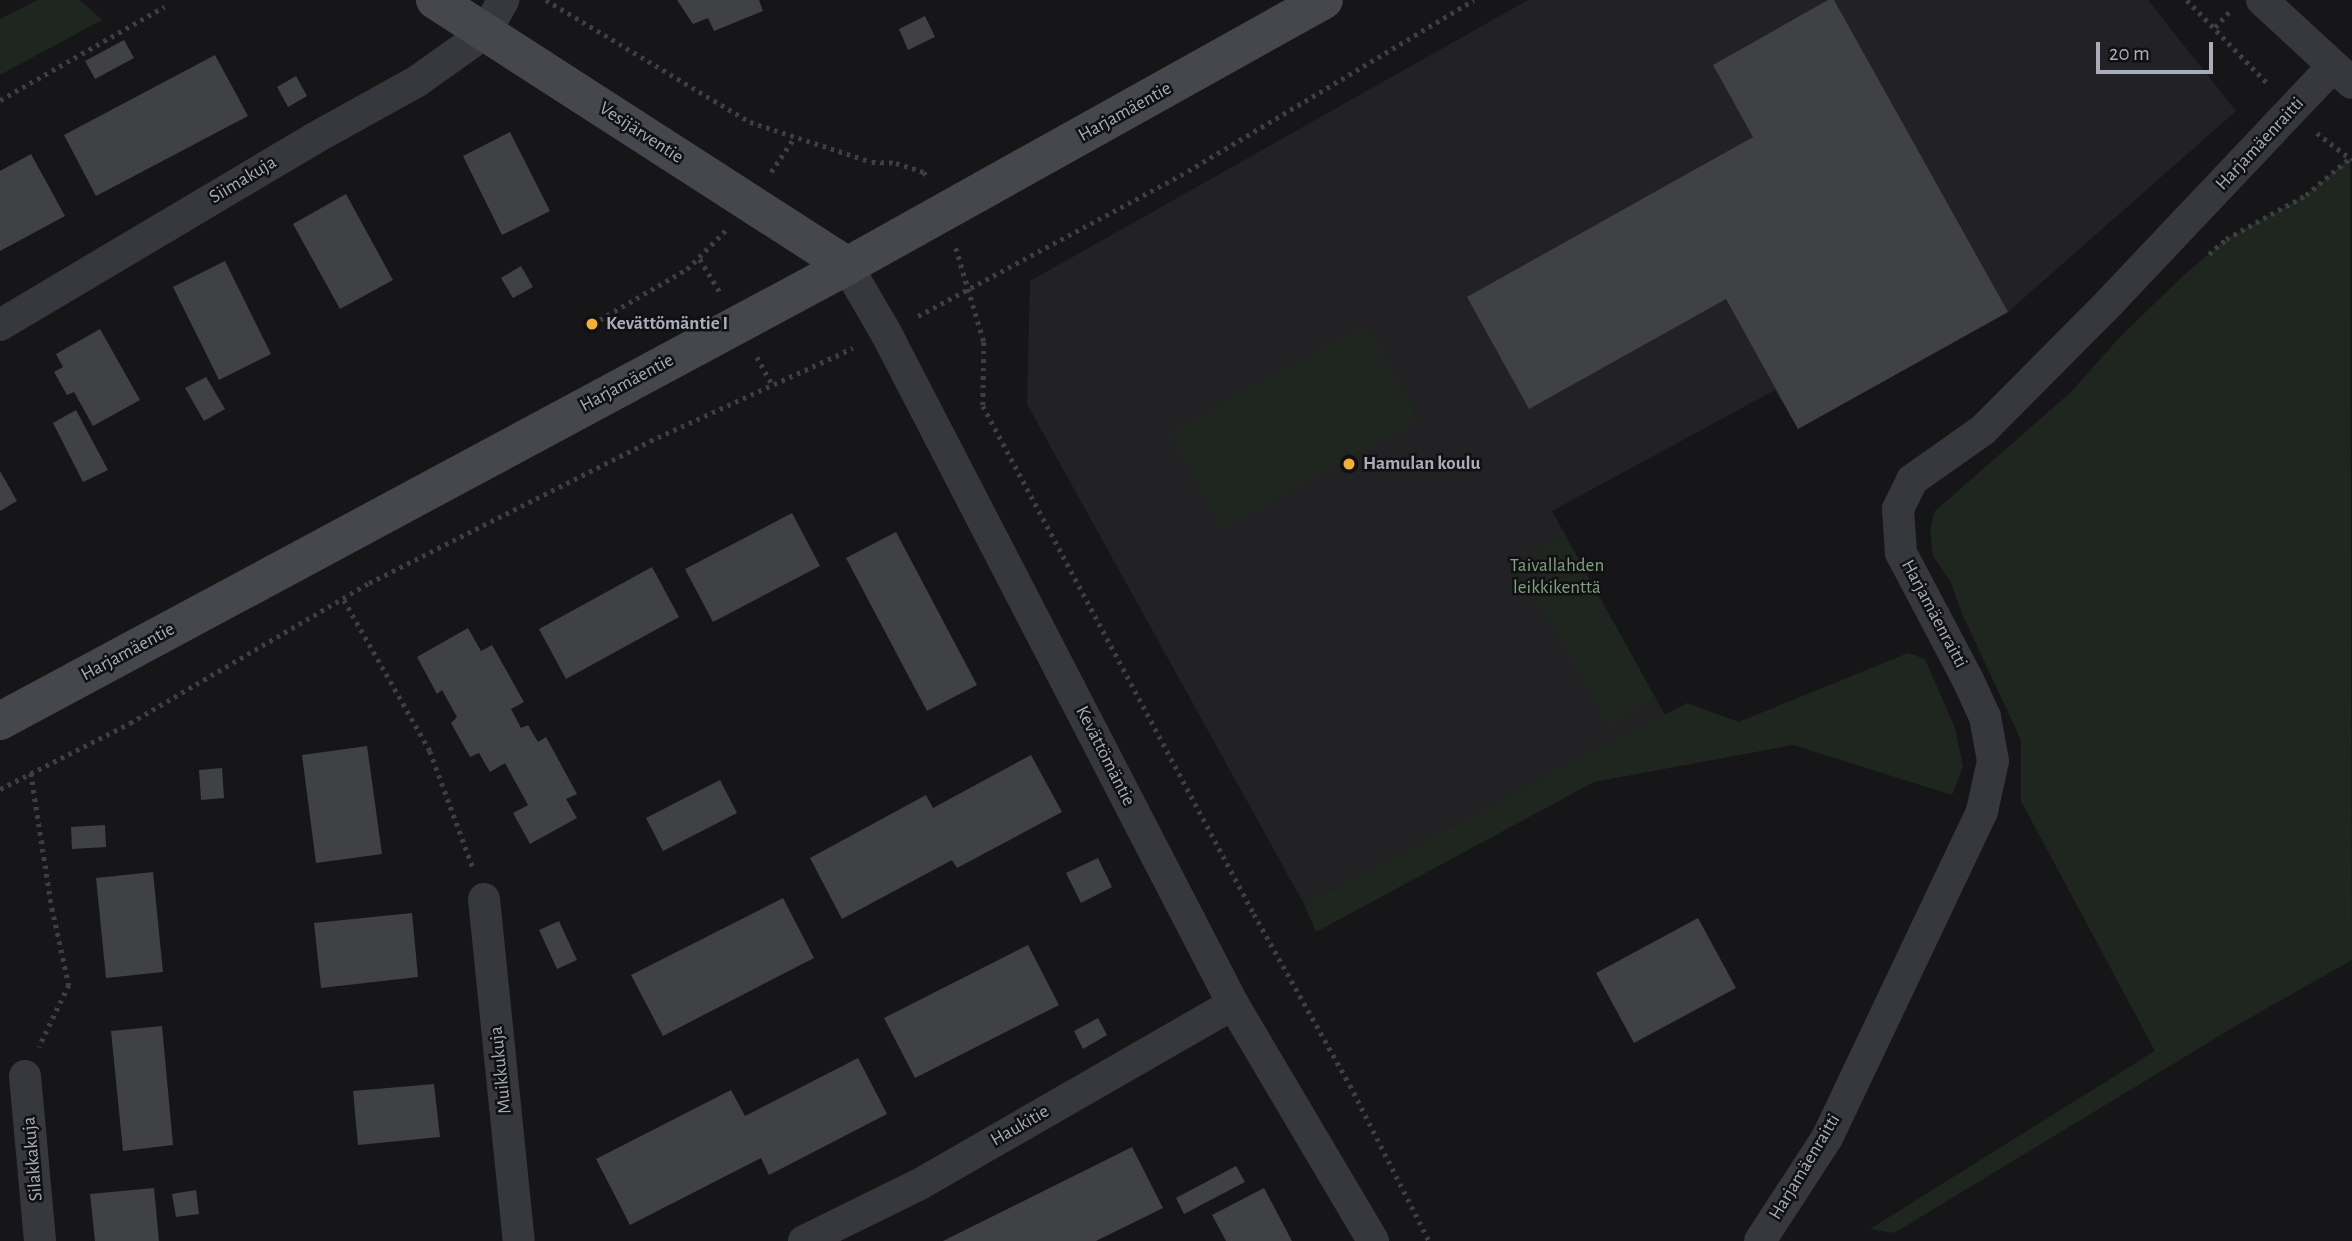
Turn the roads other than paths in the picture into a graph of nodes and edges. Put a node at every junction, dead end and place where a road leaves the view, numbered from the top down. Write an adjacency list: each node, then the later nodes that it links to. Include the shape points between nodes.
1 (435, 0): 5 (street, Vesijärventie)
2 (503, 0): 5 (street)
3 (1324, 0): 7 (street, Harjamäentie)
4 (2262, 0): 6 (street)
5 (485, 33): 7 (street, Vesijärventie); 8 (street, Siimakuja, via 416,82)
6 (2343, 75): 17 (street, Harjamäenraitti, via 1983,430 1912,480 1898,509 1901,553 1985,717 1993,761 1982,811 1826,1138)
7 (847, 266): 9 (street, Harjamäentie); 11 (street, Kevättömäntie, via 886,333)
8 (0, 325)
9 (0, 721)
10 (484, 899): 14 (street, Muikkukuja)
11 (1233, 1004): 15 (street, Haukitie, via 920,1184); 16 (street, Kevättömäntie)
12 (25, 1076): 13 (street, Silakkakuja)
13 (40, 1241)
14 (519, 1241)
15 (804, 1241)
16 (1373, 1241)
17 (1760, 1241)

